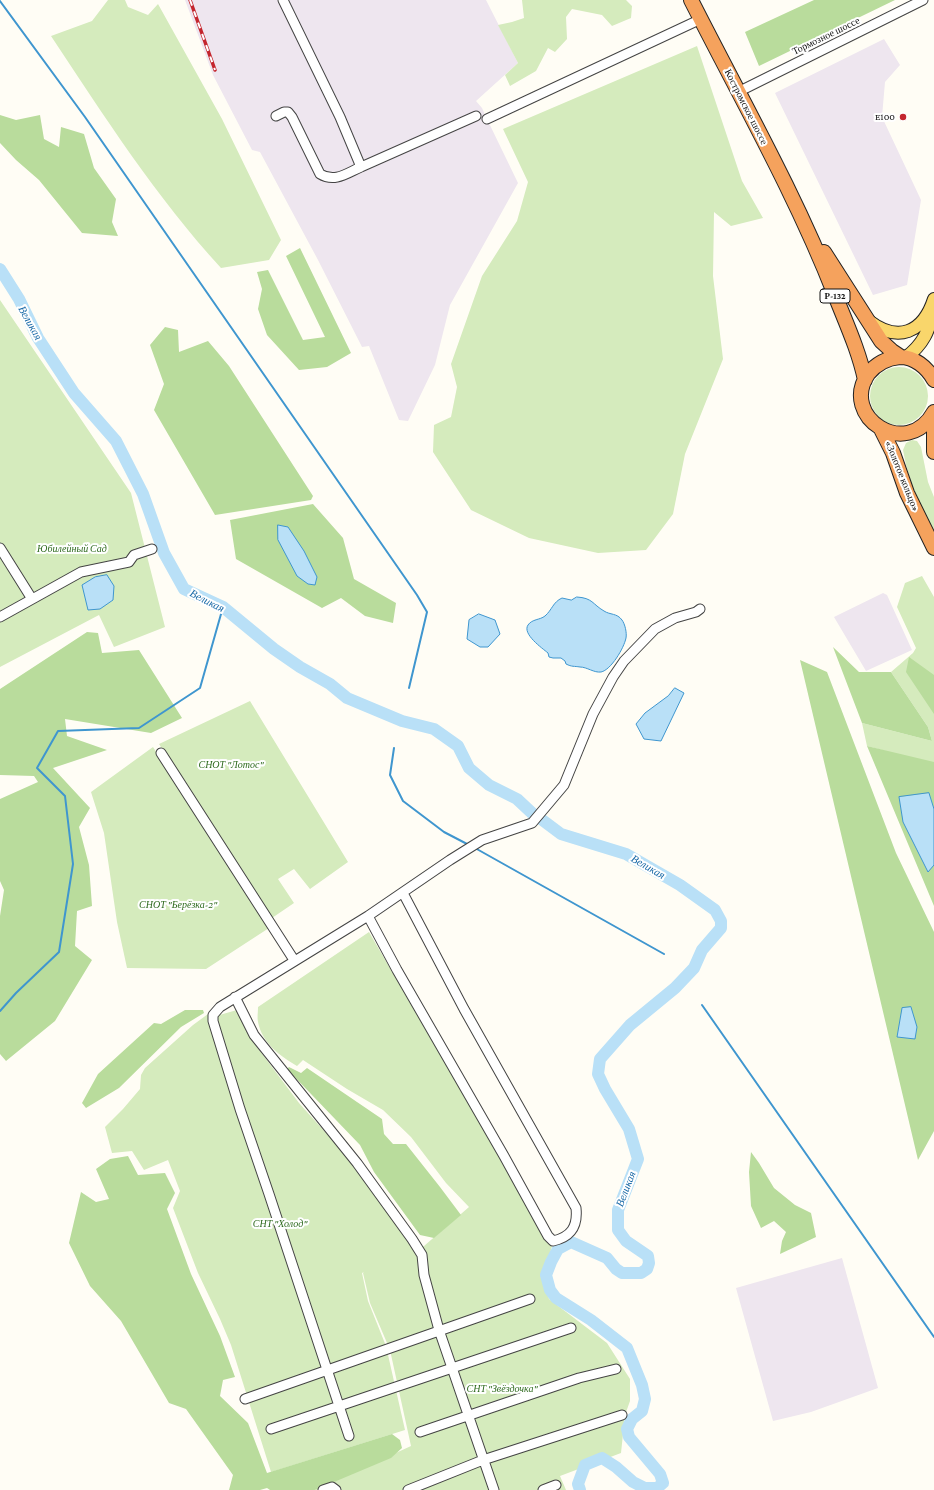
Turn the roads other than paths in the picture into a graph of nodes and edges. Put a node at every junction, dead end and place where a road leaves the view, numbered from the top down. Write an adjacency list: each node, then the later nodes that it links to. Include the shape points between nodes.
1 (283, 0): 9 (street, via 340,117)
2 (691, 0): 4 (highway, Костромское шоссе / Р-132)
3 (923, 0): 5 (street, Тормозное шоссе)
4 (701, 19): 5 (highway, Костромское шоссе / Р-132); 8 (street)
5 (738, 92): 10 (highway, Костромское шоссе / Р-132)
6 (276, 116): 9 (street, via 288,112 292,117 320,174 334,178)
7 (476, 116): 9 (street)
8 (487, 119)
9 (361, 167)
10 (800, 214): 13 (highway, Р-132); 15 (highway, «Золотое кольцо» / Р-132, via 827,275)
11 (934, 299): 13 (main road, via 926,317 908,331 887,332)
12 (934, 304): 14 (main road, via 926,336 918,347)
13 (868, 320): 14 (highway, Р-132, via 886,347)
14 (903, 358): 15 (highway, via 889,359 879,364); 16 (highway, Р-132, via 914,360 924,366)
15 (865, 380): 18 (highway, «Золотое кольцо» / Р-132, via 862,391 864,408 872,422)
16 (934, 380)
17 (934, 412): 18 (highway, «Золотое кольцо», via 922,427 911,432 894,433); 19 (highway, «Золотое кольцо»)
18 (882, 429): 21 (highway, «Золотое кольцо» / Р-132, via 907,493)
19 (934, 452)
20 (0, 548): 23 (street)
21 (934, 548)
22 (152, 549): 23 (street, via 134,555 128,562 81,572)
23 (32, 599): 25 (street)
24 (700, 609): 27 (street, via 656,629 624,661 593,714 564,785 535,820 528,825 482,840)
25 (0, 617)
26 (161, 753): 29 (street)
27 (403, 893): 28 (street); 28 (street, via 464,1009 576,1208 575,1223 564,1239 553,1241 548,1236)
28 (368, 916): 29 (street)
29 (294, 960): 30 (street)
30 (235, 997): 33 (street, via 254,1035 332,1130 422,1255 424,1275); 36 (street, via 216,1010 213,1021)
31 (530, 1299): 33 (street)
32 (570, 1328): 34 (street)
33 (439, 1330): 34 (street); 36 (street)
34 (452, 1369): 38 (street); 39 (street)
35 (616, 1369): 39 (street, via 579,1378)
36 (327, 1370): 37 (street); 38 (street)
37 (245, 1399)
38 (339, 1405): 41 (street); 43 (street)
39 (468, 1415): 42 (street); 44 (street)
40 (622, 1415): 44 (street)
41 (271, 1429)
42 (420, 1432)
43 (349, 1436)
44 (483, 1460): 48 (street); 49 (street)
45 (556, 1486): 50 (street)
46 (323, 1490): 47 (street, via 332,1487)
47 (336, 1490)
48 (408, 1490)
49 (494, 1490)
50 (543, 1490)

